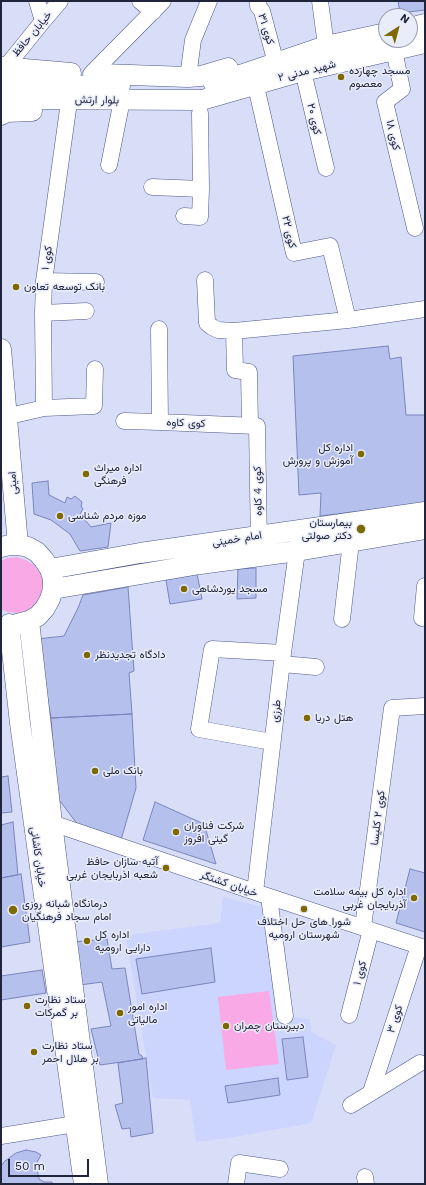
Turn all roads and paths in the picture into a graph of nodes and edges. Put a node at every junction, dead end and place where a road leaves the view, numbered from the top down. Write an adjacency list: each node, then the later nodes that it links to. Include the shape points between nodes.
1 (37, 1): 8 (street)
2 (60, 1): 8 (street, خیابان حافظ)
3 (140, 1): 7 (street)
4 (209, 1): 16 (street, via 193,40)
5 (258, 1): 13 (street, کوی ۳۱, via 258,6)
6 (320, 1): 11 (street)
7 (158, 7): 14 (street)
8 (43, 21): 15 (street, خیابان حافظ)
9 (378, 42): 11 (main road, شهید مدنی ۲)
10 (378, 44): 13 (main road, شهید مدنی ۲)
11 (326, 46): 13 (main road, شهید مدنی ۲)
12 (392, 48): 25 (street, کوی ۱۸, via 402,89 385,102)
13 (288, 65): 16 (main road, شهید مدنی ۲, via 201,88); 17 (main road); 21 (street, کوی ۲۰)
14 (91, 74): 15 (main road); 16 (main road)
15 (3, 90): 16 (main road, بلوار ارتش); 18 (main road)
16 (192, 94): 17 (main road); 19 (main road); 23 (street)
17 (258, 95): 32 (street, کوی ۲۲, via 294,254 330,246)
18 (68, 109): 19 (main road); 27 (street, کوی ۱)
19 (120, 110): 20 (street)
20 (109, 164)
21 (326, 168)
22 (152, 187): 23 (street)
23 (201, 188): 24 (street, via 200,217)
24 (184, 216)
25 (415, 228)
26 (205, 280): 34 (street, via 207,323 218,330)
27 (44, 281): 28 (street); 31 (street, کوی ۱)
28 (96, 282)
29 (86, 311): 31 (street)
30 (424, 311): 32 (street)
31 (43, 313): 37 (street, کوی ۱)
32 (348, 320): 34 (street)
33 (159, 329): 40 (street, کوی کاوه)
34 (234, 331): 41 (street, کوی 4 کاوه, via 235,370 249,372)
35 (1, 350): 38 (main road, امینی)
36 (95, 369): 37 (street, via 94,406)
37 (44, 408): 38 (street)
38 (4, 417): 47 (main road, امینی)
39 (124, 421): 40 (street)
40 (160, 422): 41 (street, کوی کاوه)
41 (253, 425): 46 (street, کوی 4 کاوه)
42 (425, 512): 45 (main road, امام خمینی)
43 (425, 529): 45 (main road, امام خمینی)
44 (302, 530): 45 (main road, امام خمینی); 46 (main road, امام خمینی); 48 (street, طرزی)
45 (351, 533): 48 (main road, امام خمینی); 54 (street)
46 (259, 535): 49 (street, کوی 4 کاوه); 50 (main road, امام خمینی)
47 (6, 542): 50 (main road, via 37,552)
48 (297, 551): 49 (main road, امام خمینی); 57 (street, طرزی)
49 (259, 556): 52 (main road, امام خمینی)
50 (50, 569): 52 (main road)
51 (425, 586): 53 (street)
52 (53, 589): 55 (main road, via 45,608)
53 (422, 618)
54 (342, 619)
55 (29, 621): 56 (main road, via 19,624); 61 (main road)
56 (5, 623): 61 (main road, خیابان کاشانی, via 20,723)
57 (282, 658): 58 (street); 60 (street, طرزی); 60 (street, via 212,649 199,729)
58 (316, 668)
59 (425, 706): 63 (street, کوی ۲ کلیسا, via 392,708)
60 (272, 742): 62 (street, طرزی)
61 (43, 823): 62 (street, خیابان کشتگر); 70 (main road, خیابان کاشانی); 74 (main road)
62 (262, 895): 63 (street, خیابان کشتگر); 65 (street, طرزی)
63 (367, 929): 64 (street, خیابان کشتگر); 66 (street, کوی ۱)
64 (422, 947): 68 (street, کوی ۳)
65 (285, 1016)
66 (349, 1016)
67 (420, 1063): 68 (street)
68 (371, 1092): 69 (street)
69 (351, 1105)
70 (75, 1124): 71 (street); 73 (main road, خیابان کاشانی)
71 (1, 1136)
72 (280, 1169): 75 (street, via 239,1163)
73 (84, 1184)
74 (98, 1184)
75 (236, 1184)

